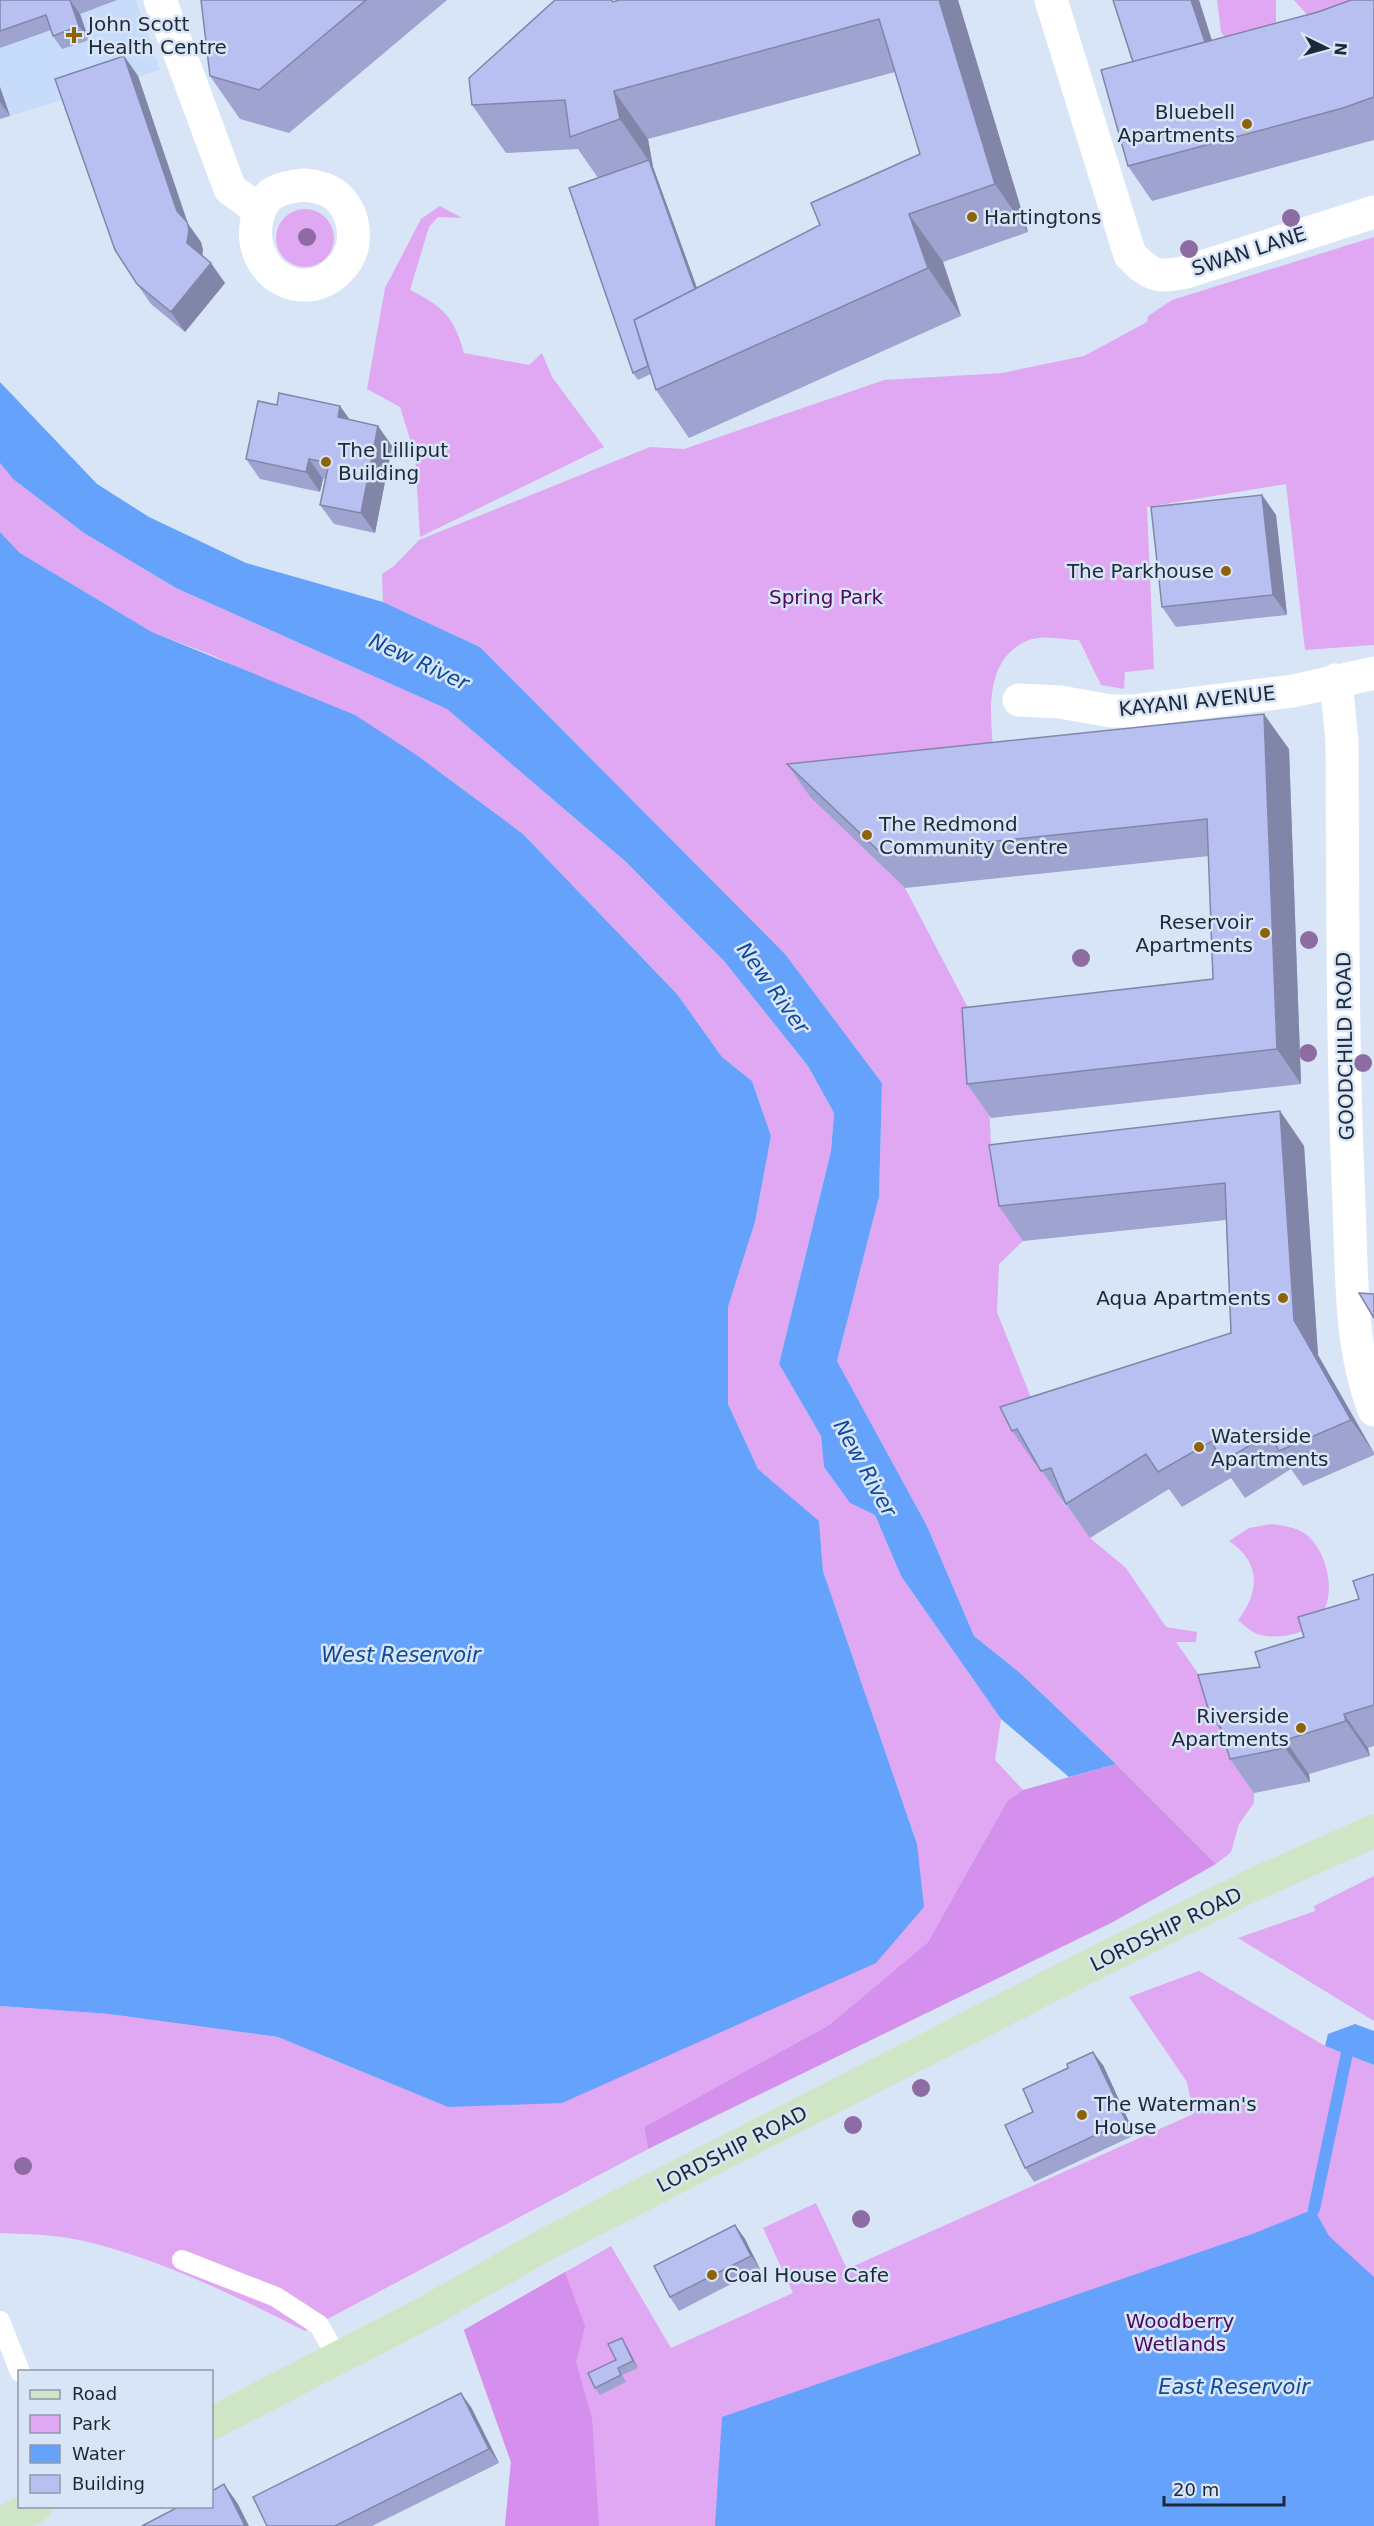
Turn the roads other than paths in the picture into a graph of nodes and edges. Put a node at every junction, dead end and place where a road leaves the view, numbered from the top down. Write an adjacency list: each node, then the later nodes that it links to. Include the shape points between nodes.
1 (160, 0): 3 (street, via 230,189)
2 (1051, 0): 4 (street, SWAN LANE, via 1130,255 1149,273 1168,276)
3 (259, 210)
4 (1374, 212)
5 (1374, 673): 6 (street, KAYANI AVENUE)
6 (1336, 680): 7 (street, KAYANI AVENUE, via 1293,691 1132,711); 8 (street, GOODCHILD ROAD, via 1342,742 1345,1115 1355,1336)
7 (1019, 700)
8 (1374, 1410)
9 (1374, 1831): 12 (street, LORDSHIP ROAD, via 1257,1883 561,2237)
10 (182, 2260): 12 (lane, via 285,2303 319,2325)
11 (0, 2321): 13 (lane)
12 (338, 2359): 14 (street, LORDSHIP ROAD)
13 (19, 2370)
14 (213, 2422)
15 (32, 2508): 16 (street)
16 (0, 2524)

